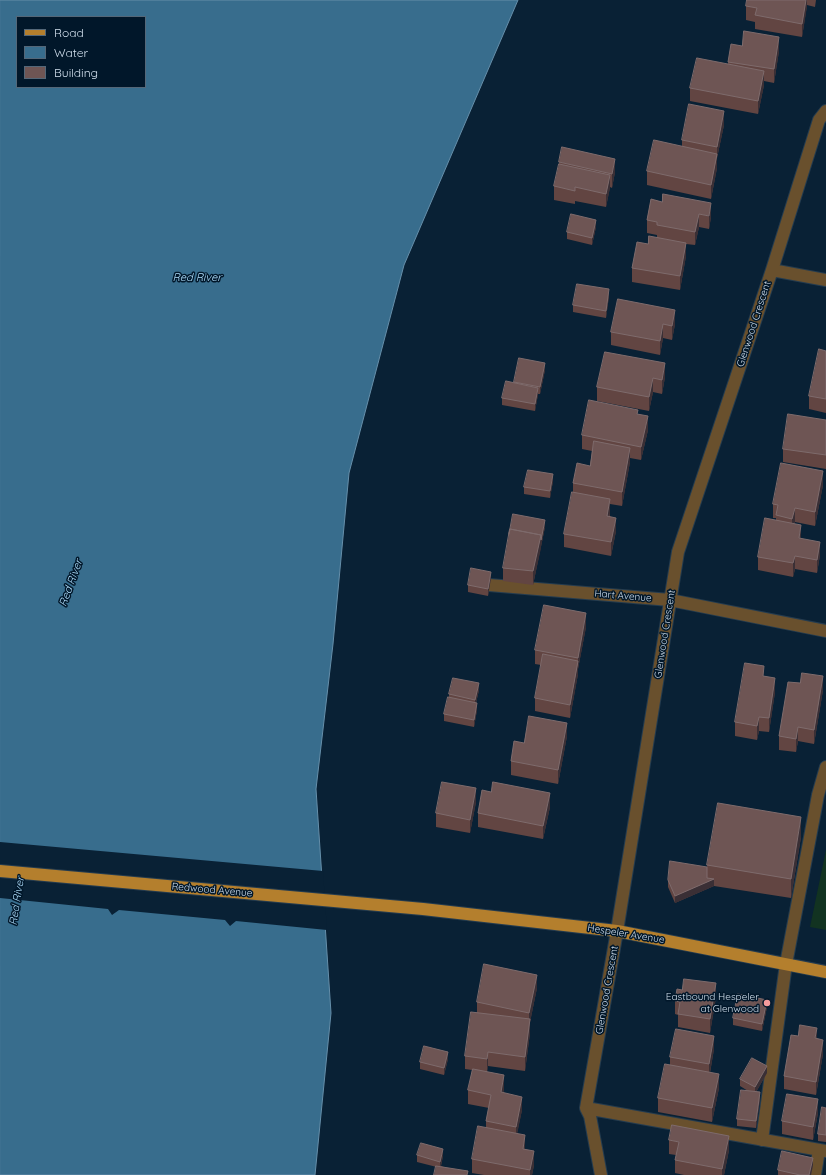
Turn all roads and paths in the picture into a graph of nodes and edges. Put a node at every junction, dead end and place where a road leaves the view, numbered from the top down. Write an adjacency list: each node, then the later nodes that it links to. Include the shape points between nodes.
1 (826, 111): 2 (street, Glenwood Crescent, via 819,120)
2 (772, 270): 3 (street); 5 (street, Glenwood Crescent, via 678,552)
3 (826, 280)
4 (489, 585): 5 (street, Hart Avenue)
5 (670, 600): 6 (street, Hart Avenue); 11 (street, Glenwood Crescent)
6 (826, 631)
7 (826, 767): 8 (street)
8 (822, 796): 12 (street)
9 (0, 871): 10 (main road, Redwood Avenue)
10 (423, 909): 11 (main road, Hespeler Avenue)
11 (618, 931): 12 (main road, Hespeler Avenue); 14 (street, Glenwood Crescent)
12 (786, 964): 13 (main road, Hespeler Avenue); 15 (street)
13 (826, 972)
14 (586, 1108): 15 (street); 17 (street, Glenwood Crescent, via 590,1116)
15 (762, 1140): 16 (street)
16 (823, 1151): 18 (street)
17 (601, 1175)
18 (815, 1175)

